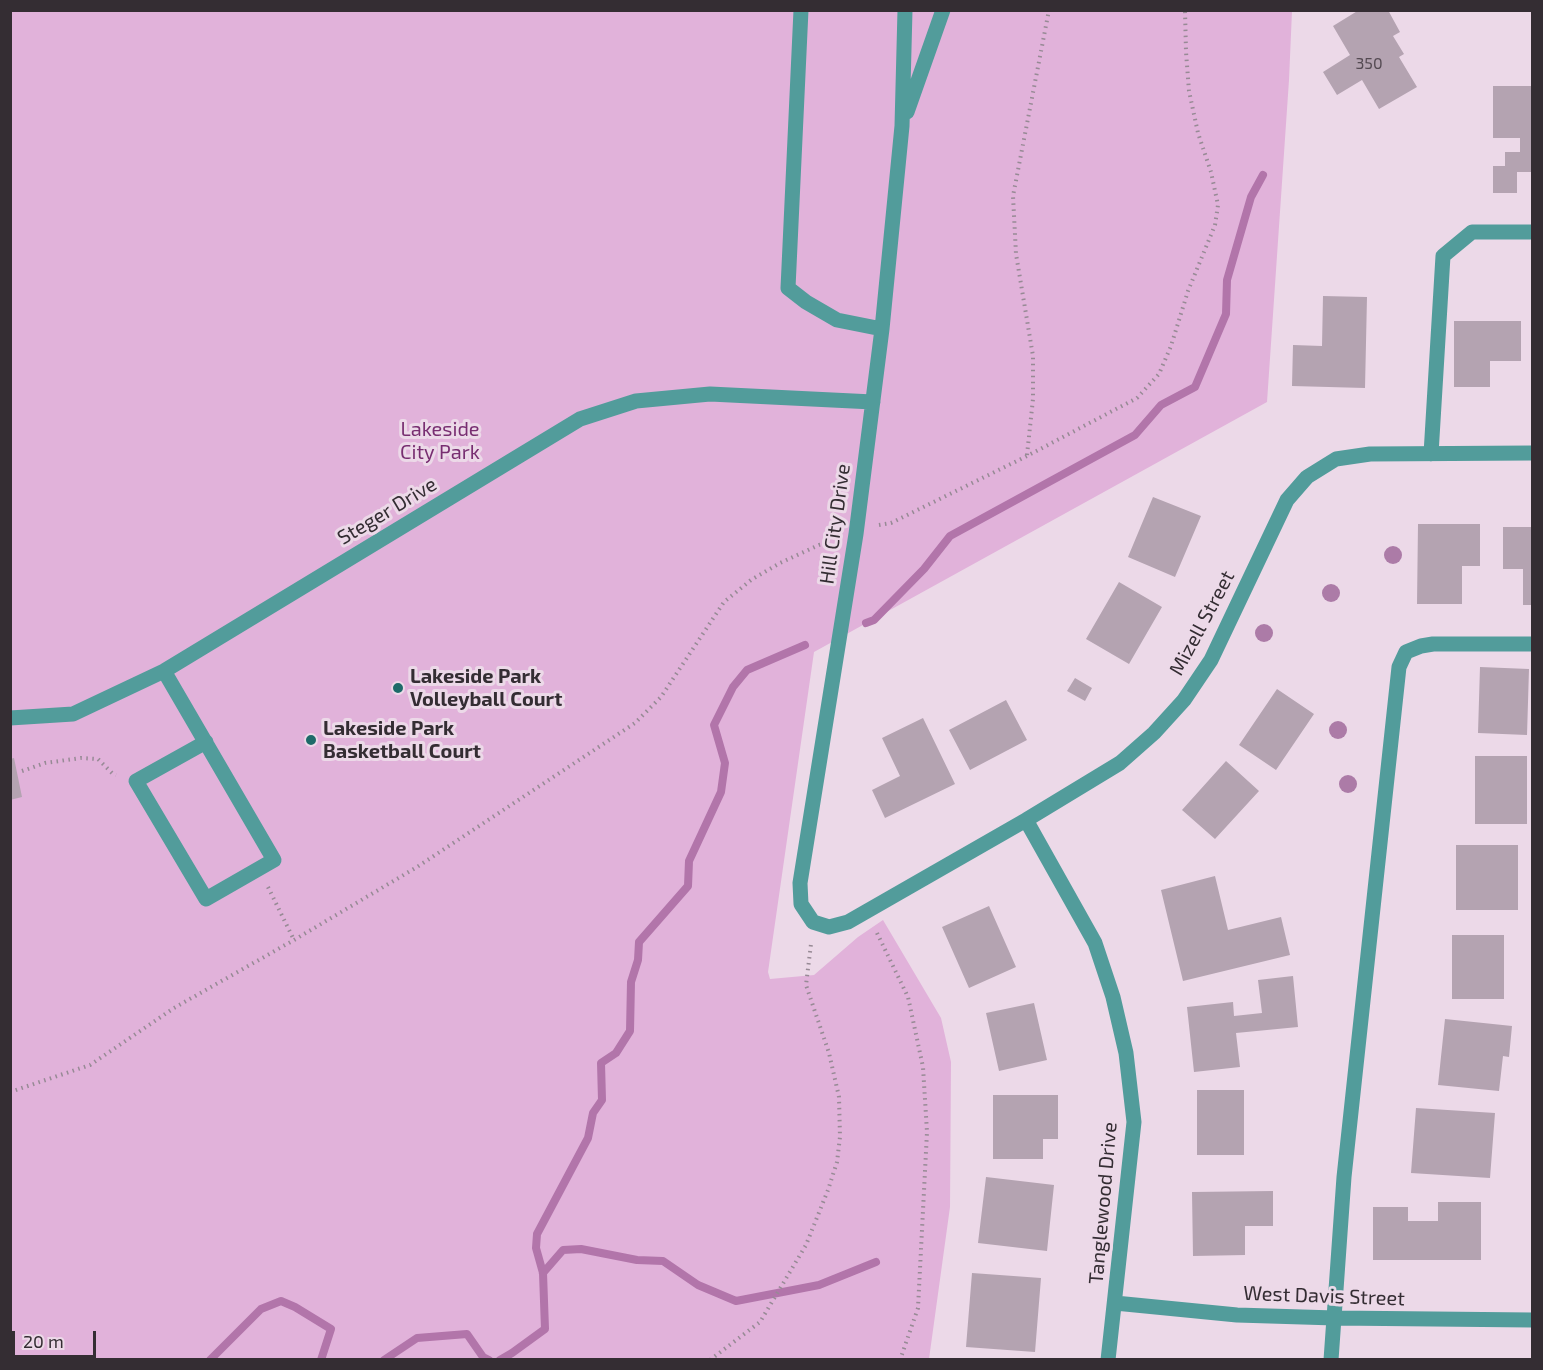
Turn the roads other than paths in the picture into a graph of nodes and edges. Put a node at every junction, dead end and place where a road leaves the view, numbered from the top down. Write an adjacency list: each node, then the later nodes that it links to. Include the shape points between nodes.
1 (801, 10): 6 (street, via 788,288 837,320)
2 (905, 10): 4 (street, Hill City Drive)
3 (943, 10): 4 (street, Hill City Drive)
4 (902, 126): 6 (street, Hill City Drive)
5 (1533, 232): 9 (street, via 1472,232 1443,256)
6 (882, 329): 7 (street, Hill City Drive)
7 (873, 402): 11 (street, Steger Drive, via 710,394 636,401 580,419); 15 (street, Hill City Drive, via 800,884 801,904)
8 (1533, 453): 9 (street, Mizell Street)
9 (1431, 454): 14 (street, Mizell Street, via 1370,454 1336,459 1306,477 1287,500 1211,660 1185,700 1120,763)
10 (1533, 644): 17 (street, via 1421,646 1406,652 1399,667 1344,1177)
11 (164, 670): 12 (street, Steger Drive, via 73,714); 13 (street)
12 (10, 718)
13 (206, 742): 13 (street, via 274,860 206,899 136,781)
14 (1026, 820): 15 (street, Mizell Street, via 848,922 829,927); 16 (street, Tanglewood Drive, via 1095,943 1126,1053 1134,1122)
15 (813, 922)
16 (1115, 1303): 17 (street, West Davis Street); 19 (street, Tanglewood Drive)
17 (1335, 1318): 18 (street, West Davis Street); 20 (street)
18 (1533, 1320)
19 (1108, 1359)
20 (1331, 1359)

